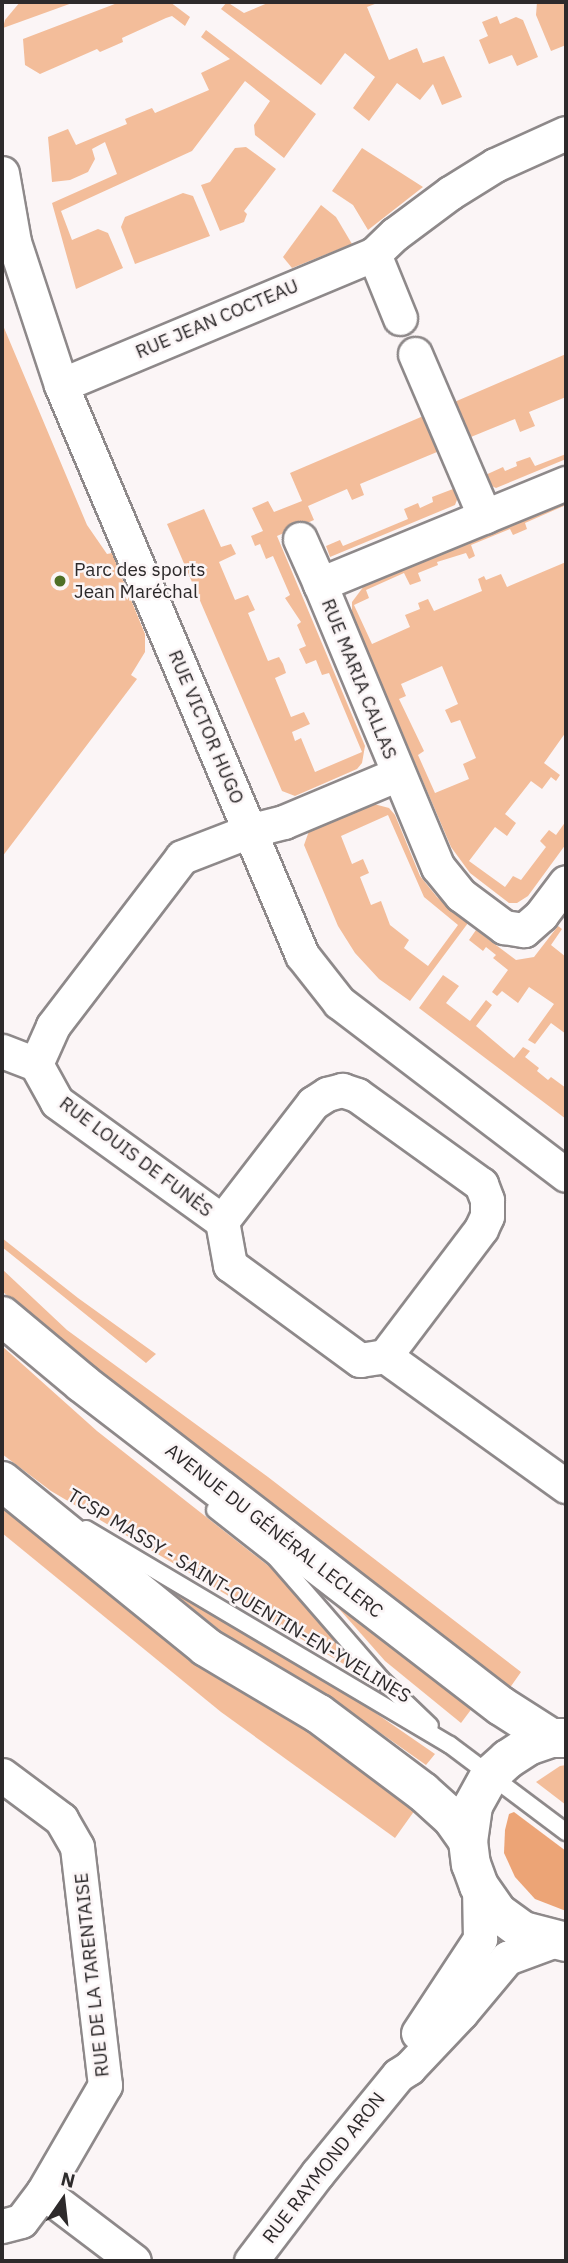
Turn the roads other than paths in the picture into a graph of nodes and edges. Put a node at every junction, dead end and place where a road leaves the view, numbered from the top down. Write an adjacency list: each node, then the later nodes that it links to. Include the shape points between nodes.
1 (566, 133): 3 (street, RUE JEAN COCTEAU, via 495,165 450,193)
2 (2, 173): 6 (street, RUE VICTOR HUGO, via 14,242)
3 (374, 254): 4 (street); 6 (street, RUE JEAN COCTEAU)
4 (400, 318)
5 (415, 354): 8 (street)
6 (61, 384): 12 (street, RUE VICTOR HUGO)
7 (566, 483): 8 (street, RUE MARIA CALLAS)
8 (485, 517): 10 (street, RUE MARIA CALLAS)
9 (300, 538): 10 (street, RUE MARIA CALLAS)
10 (320, 584): 11 (street, RUE MARIA CALLAS)
11 (398, 774): 12 (street, RUE MARIA CALLAS, via 284,822); 13 (street, RUE MARIA CALLAS, via 438,867 461,895 504,927 524,930)
12 (249, 831): 15 (street, via 182,857 52,1026); 16 (street, RUE VICTOR HUGO, via 302,955 339,1002)
13 (566, 882)
14 (2, 1051): 15 (street)
15 (36, 1064): 17 (street, RUE LOUIS DE FUNÈS, via 57,1102)
16 (566, 1175)
17 (222, 1221): 19 (street, RUE LOUIS DE FUNÈS, via 230,1265 360,1360); 19 (street, via 313,1103 342,1090 357,1095 481,1184 487,1208 481,1229)
18 (2, 1317): 20 (main road, AVENUE DU GÉNÉRAL LECLERC)
19 (385, 1356): 23 (street)
20 (82, 1383): 21 (lane); 25 (main road, AVENUE DU GÉNÉRAL LECLERC, via 500,1706)
21 (100, 1419)
22 (4, 1483): 26 (lane, TCSP MASSY - SAINT-QUENTIN-EN-YVELINES); 30 (main road, via 206,1647 319,1714 424,1792)
23 (565, 1486)
24 (198, 1497): 26 (lane, TCSP MASSY - SAINT-QUENTIN-EN-YVELINES, via 275,1557 380,1678)
25 (559, 1738): 27 (main road, via 528,1746)
26 (450, 1745): 27 (lane, TCSP MASSY - SAINT-QUENTIN-EN-YVELINES)
27 (491, 1775): 29 (lane, TCSP MASSY - SAINT-QUENTIN-EN-YVELINES); 30 (main road, via 473,1806)
28 (2, 1776): 34 (street, RUE DE LA TARENTAISE, via 61,1819 77,1847 100,2022 105,2085)
29 (566, 1832)
30 (468, 1841): 31 (main road)
31 (479, 1886): 32 (main road, via 497,1912 523,1931); 33 (street, RUE RAYMOND ARON, via 480,1939 399,2060)
32 (560, 1942): 33 (street, RUE RAYMOND ARON, via 507,1958 461,2013)
33 (398, 2075): 37 (street, RUE RAYMOND ARON)
34 (43, 2192): 35 (street, RUE DE LA TARENTAISE, via 21,2221); 36 (street)
35 (2, 2226)
36 (134, 2261)
37 (251, 2261)

